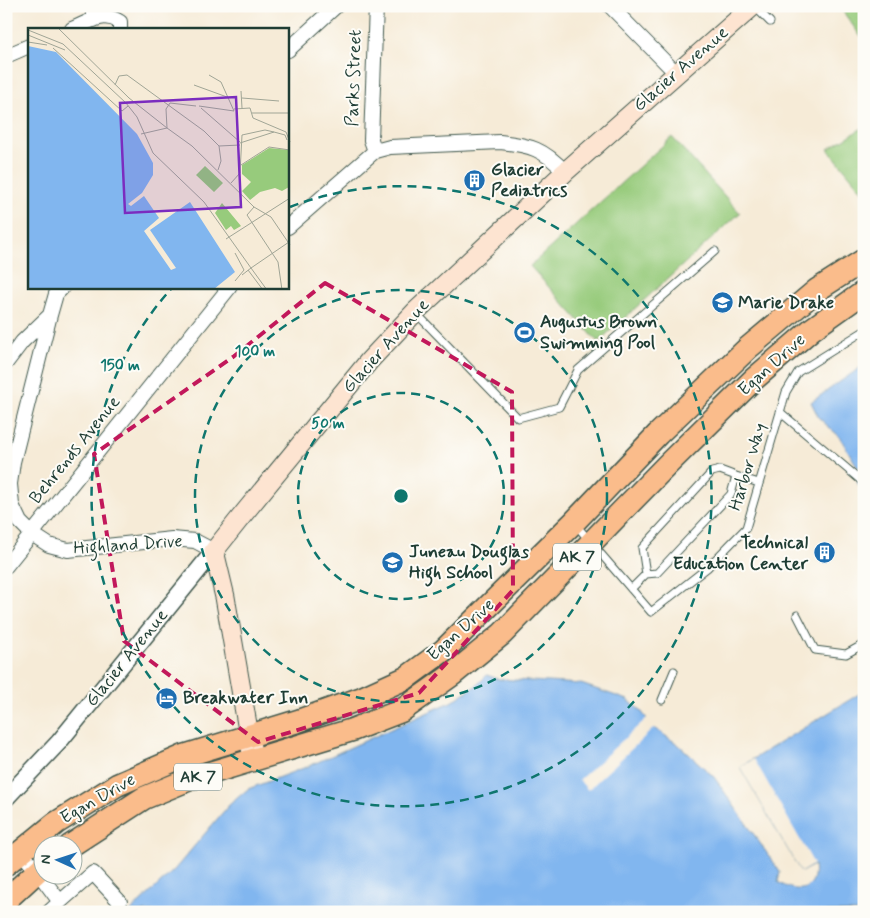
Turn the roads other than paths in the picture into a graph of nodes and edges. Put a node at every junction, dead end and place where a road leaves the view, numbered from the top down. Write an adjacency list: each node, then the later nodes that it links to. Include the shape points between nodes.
1 (336, 6): 10 (street)
2 (376, 6): 13 (street, Parks Street, via 371,140)
3 (610, 6): 12 (street)
4 (753, 6): 6 (lane); 12 (main road, Glacier Avenue)
5 (93, 13): 7 (street, via 101,17 111,16); 8 (street)
6 (770, 22)
7 (120, 25)
8 (73, 28)
9 (28, 46): 11 (street)
10 (289, 49)
11 (6, 56)
12 (676, 73): 14 (main road, Glacier Avenue)
13 (375, 151): 14 (street, via 405,145 500,142 536,148 552,158); 15 (street)
14 (564, 172): 21 (main road, Glacier Avenue)
15 (289, 226)
16 (715, 251): 21 (lane, via 578,370 559,407 518,418)
17 (864, 260): 29 (highway, Egan Drive / AK 7, via 817,290 748,348 658,434)
18 (227, 289): 30 (street, Behrends Avenue)
19 (58, 290): 22 (street, Highland Drive)
20 (864, 292): 31 (highway, Egan Drive / AK 7, via 812,329 754,379)
21 (415, 312): 32 (main road, Glacier Avenue, via 365,366)
22 (50, 315): 24 (street); 30 (street, Highland Drive, via 10,484 12,505 20,522)
23 (864, 331): 25 (lane, Harbor Way, via 798,372 786,392)
24 (6, 363)
25 (780, 412): 27 (lane, Harbor Way); 28 (lane)
26 (736, 476): 27 (lane); 34 (lane, via 731,494 658,573); 34 (lane, via 720,470 712,472 642,548)
27 (759, 482): 35 (lane, Harbor Way, via 746,528 707,568 651,612)
28 (864, 483)
29 (574, 522): 31 (lane, Harbor Way); 40 (highway, Egan Drive / AK 7, via 444,650 406,678 362,698)
30 (32, 534): 32 (street, Highland Drive, via 49,545 68,550 172,539 195,541); 33 (street, Behrends Avenue)
31 (591, 542): 35 (lane, Harbor Way); 41 (highway, Egan Drive / AK 7, via 502,634 401,711 352,730)
32 (214, 551): 40 (main road); 42 (street, Glacier Avenue, via 59,742)
33 (6, 566)
34 (646, 574): 35 (lane)
35 (631, 589)
36 (797, 615): 37 (lane, via 815,650 846,654)
37 (864, 644)
38 (674, 671): 39 (lane)
39 (662, 700)
40 (250, 737): 41 (main road); 44 (highway, Egan Drive / AK 7, via 184,756 117,785 56,823)
41 (253, 759): 43 (highway, Egan Drive / AK 7, via 144,798)
42 (6, 798)
43 (82, 838)
44 (13, 858): 45 (street)
45 (32, 866)
46 (32, 876): 48 (highway)
47 (50, 886): 49 (street)
48 (6, 900)
49 (60, 902): 50 (street, via 93,873); 51 (street)
50 (120, 902)
51 (50, 912)

